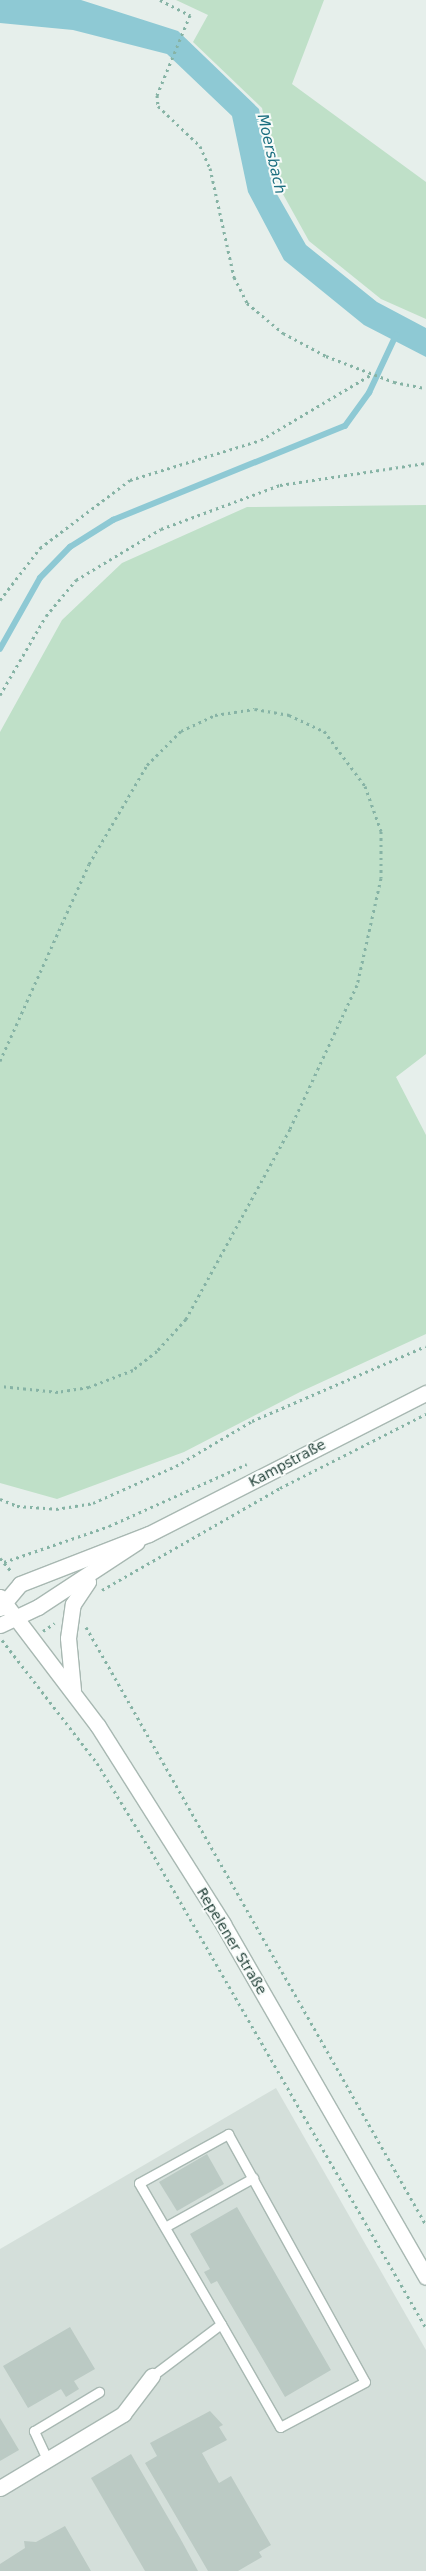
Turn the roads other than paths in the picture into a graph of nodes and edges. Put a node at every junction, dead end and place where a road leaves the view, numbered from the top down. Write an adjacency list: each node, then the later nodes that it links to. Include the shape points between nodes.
1 (426, 1393): 2 (street, Kampstraße)
2 (149, 1534): 3 (street, Kampstraße); 4 (street, Kampstraße, via 20,1584)
3 (109, 1564): 5 (street, Kampstraße); 7 (street, Kampstraße, via 78,1592 73,1604 68,1638)
4 (1, 1602): 5 (street, Repelener Straße)
5 (19, 1617): 6 (street, Kampstraße); 7 (street, Repelener Straße)
6 (0, 1625)
7 (73, 1690): 10 (street, Repelener Straße, via 223,1924)
8 (253, 2178): 9 (lane); 9 (lane, via 228,2134 139,2183); 11 (lane, via 365,2382 280,2428)
9 (165, 2227): 11 (lane)
10 (426, 2277)
11 (221, 2324): 12 (lane)
12 (152, 2376): 14 (street, via 123,2414)
13 (99, 2392): 14 (lane, via 34,2431)
14 (47, 2459): 15 (street)
15 (0, 2488)

